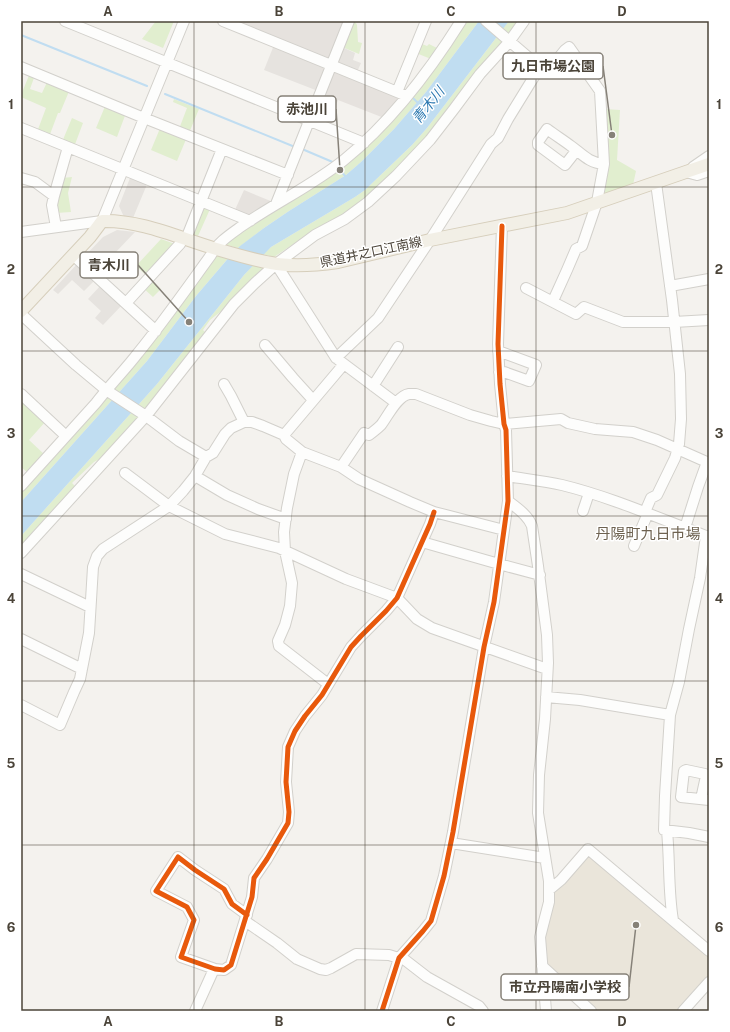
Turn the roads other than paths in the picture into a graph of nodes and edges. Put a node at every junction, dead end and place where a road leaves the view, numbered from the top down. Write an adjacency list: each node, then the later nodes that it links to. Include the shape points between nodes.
1 (65, 21): 10 (street)
2 (184, 21): 10 (street)
3 (223, 21): 11 (street)
4 (349, 21): 11 (street)
5 (426, 21): 14 (street)
6 (461, 21): 15 (street, via 435,61)
7 (486, 21): 9 (street)
8 (524, 21): 9 (street)
9 (508, 41): 13 (street); 45 (street, via 430,140 396,176 345,219)
10 (167, 63): 16 (street); 17 (street)
11 (332, 65): 14 (street); 17 (street)
12 (21, 67): 16 (street)
13 (540, 67): 24 (street, via 548,71 569,47 600,92); 42 (street, via 498,138 491,144)
14 (397, 92): 15 (street)
15 (407, 96): 19 (street)
16 (144, 118): 21 (street); 26 (street)
17 (310, 121): 19 (street); 29 (street)
18 (21, 128): 20 (street)
19 (364, 142): 35 (street, via 328,172)
20 (68, 147): 26 (street); 32 (street)
21 (222, 149): 29 (street); 33 (street)
22 (576, 151): 24 (street, via 596,164)
23 (709, 156): 28 (street)
24 (604, 164): 34 (street)
25 (709, 164): 28 (main road, 県道井之口江南線)
26 (123, 170): 33 (street); 36 (street)
27 (709, 171): 28 (street, via 697,175)
28 (686, 172): 31 (main road, 県道井之口江南線)
29 (288, 175): 35 (street)
30 (21, 178): 32 (street, via 35,182)
31 (656, 183): 34 (main road, 県道井之口江南線); 47 (street)
32 (54, 196): 39 (street, via 52,205)
33 (202, 202): 37 (street); 41 (street)
34 (597, 202): 38 (main road, 県道井之口江南線, via 567,213); 49 (street, via 582,246 576,249)
35 (276, 204): 37 (street)
36 (102, 221): 39 (street); 41 (main road, 県道井之口江南線, via 152,228); 44 (main road)
37 (250, 221): 43 (street, via 224,239)
38 (502, 226): 42 (main road, 県道井之口江南線); 57 (street)
39 (56, 227): 40 (street)
40 (21, 232)
41 (184, 238): 43 (main road, 県道井之口江南線); 50 (street)
42 (430, 240): 45 (main road, 県道井之口江南線, via 338,262 306,265); 58 (street, via 378,318)
43 (217, 249): 45 (main road, 県道井之口江南線); 54 (street)
44 (73, 255): 50 (street); 51 (main road)
45 (273, 263): 58 (street); 67 (street, via 234,304)
46 (709, 279): 47 (street)
47 (670, 286): 53 (street)
48 (526, 288): 49 (street)
49 (553, 301): 53 (street, via 576,314 584,307 623,322)
50 (126, 303): 54 (street)
51 (21, 313): 63 (street)
52 (709, 320): 53 (street)
53 (674, 322): 72 (street, via 682,419)
54 (156, 331): 63 (street)
55 (265, 345): 65 (street)
56 (398, 347): 62 (street)
57 (498, 350): 60 (street); 60 (street, via 536,365 529,381)
58 (336, 358): 59 (street)
59 (344, 364): 62 (street); 65 (street)
60 (499, 372): 69 (street)
61 (224, 384): 68 (street)
62 (373, 386): 66 (street)
63 (107, 391): 67 (street); 70 (street)
64 (21, 394): 70 (street)
65 (313, 400): 71 (street)
66 (396, 404): 69 (street, via 408,394 416,394 470,415); 76 (street, via 374,432 369,435 364,433)
67 (145, 415): 74 (street, via 179,441); 96 (street)
68 (244, 422): 71 (street, via 252,422); 74 (street, via 231,428 213,453)
69 (504, 424): 72 (street, via 560,419 595,429 633,432); 80 (street)
70 (66, 436): 81 (street)
71 (284, 436): 73 (street)
72 (677, 448): 75 (street); 88 (street, via 675,458 657,495 651,498)
73 (302, 452): 76 (street); 89 (street, via 294,474)
74 (206, 457): 79 (street)
75 (708, 462): 90 (street)
76 (341, 467): 87 (street, via 359,479)
77 (21, 470): 81 (street)
78 (125, 473): 85 (street)
79 (195, 476): 85 (street); 89 (street, via 258,510)
80 (507, 476): 83 (street, via 562,485); 84 (street)
81 (29, 477): 82 (street)
82 (21, 486)
83 (589, 493): 86 (street); 88 (street)
84 (508, 501): 91 (street); 99 (street, via 530,521)
85 (169, 506): 95 (street, via 225,534); 101 (street, via 97,556 93,567)
86 (583, 510)
87 (434, 512): 91 (street); 93 (street)
88 (646, 512): 90 (street); 94 (street)
89 (286, 519): 95 (street)
90 (685, 528): 92 (street)
91 (504, 530): 97 (street)
92 (707, 536): 109 (street, via 679,682)
93 (422, 542): 97 (street); 100 (street)
94 (634, 546)
95 (285, 551): 100 (street, via 346,579); 106 (street, via 292,583 290,606 278,641 279,646)
96 (21, 553)
97 (499, 564): 99 (street); 103 (street)
98 (21, 574): 101 (street)
99 (540, 576): 105 (street, via 547,635)
100 (397, 598): 103 (street, via 417,619 432,628); 106 (street, via 351,647)
101 (90, 607): 104 (street, via 89,633)
102 (21, 639): 104 (street)
103 (484, 647): 105 (street); 112 (street)
104 (82, 669): 108 (street, via 60,725)
105 (547, 669): 107 (street)
106 (328, 684): 115 (street, via 295,730 288,747 288,823 254,878)
107 (546, 697): 109 (street); 113 (street, via 538,813)
108 (21, 705)
109 (670, 715): 110 (street, via 664,830)
110 (667, 831): 111 (street); 116 (street)
111 (709, 837)
112 (451, 843): 113 (street); 118 (street, via 431,921)
113 (545, 858): 114 (street)
114 (549, 890): 116 (street, via 588,849); 119 (street, via 549,902 540,937)
115 (246, 918): 118 (street, via 297,959 320,969 331,968 356,954 389,955); 120 (street, via 231,965 224,970); 120 (street, via 232,904 224,888 178,856 156,891 187,907 194,920 181,957)
116 (673, 920): 117 (street)
117 (709, 951)
118 (399, 958): 124 (street); 125 (street, via 479,1006)
119 (542, 966): 126 (street); 127 (street)
120 (214, 969): 123 (street)
121 (709, 982): 122 (street)
122 (705, 992): 128 (street)
123 (195, 1011)
124 (382, 1011)
125 (482, 1011)
126 (546, 1011)
127 (591, 1011)
128 (683, 1011)

